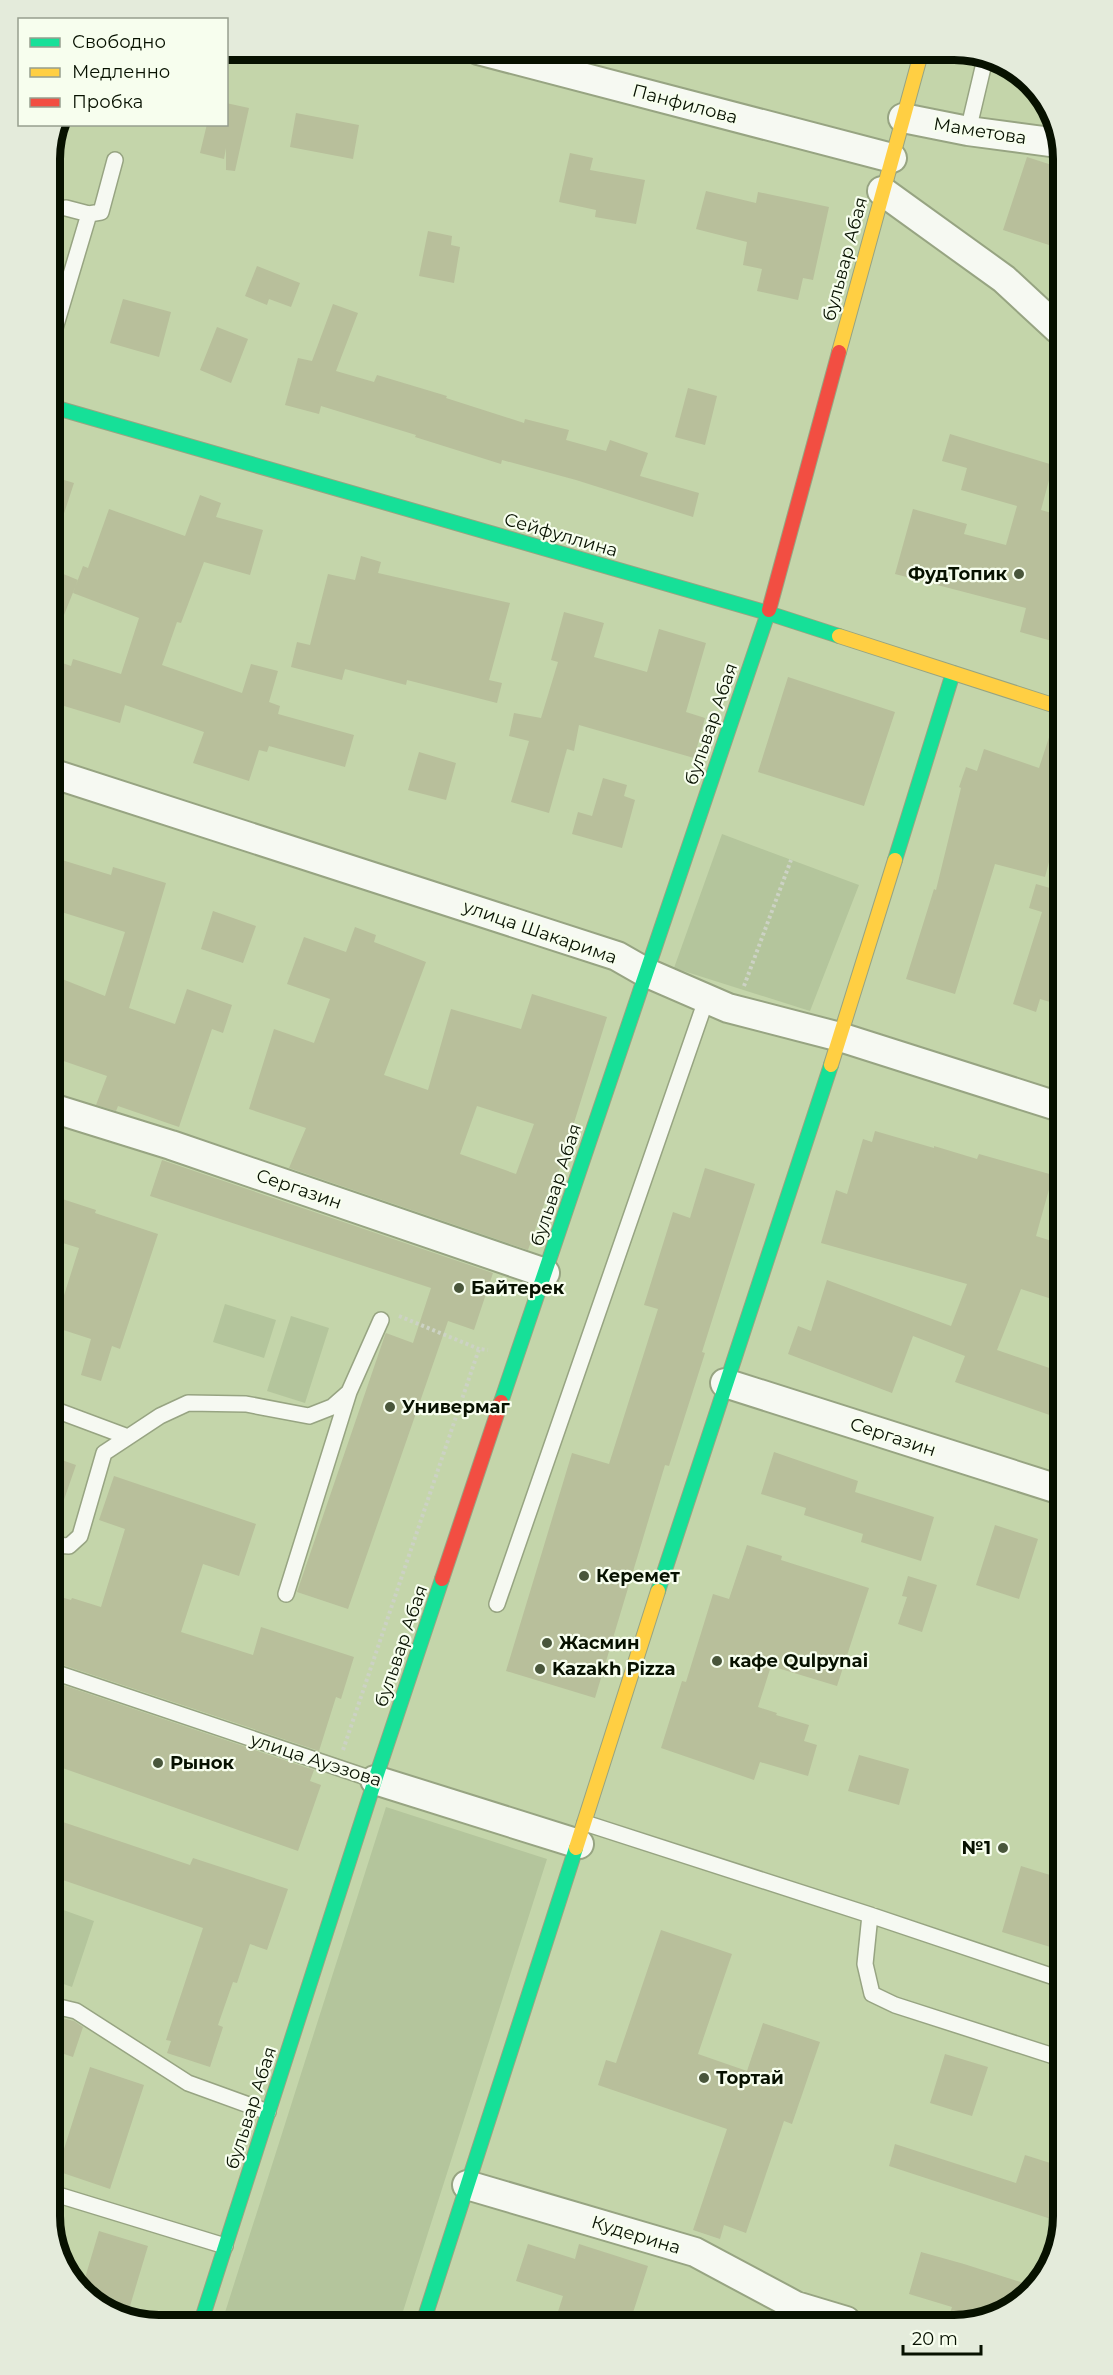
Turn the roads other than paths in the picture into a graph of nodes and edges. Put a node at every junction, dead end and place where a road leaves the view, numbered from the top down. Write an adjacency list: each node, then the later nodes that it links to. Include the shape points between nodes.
1 (516, 60): 7 (street, Панфилова)
2 (919, 60): 4 (main road, бульвар Абая)
3 (984, 65): 5 (lane)
4 (903, 118): 5 (street, Маметова); 7 (main road, бульвар Абая)
5 (968, 131): 6 (street, Маметова)
6 (1051, 142)
7 (892, 158): 9 (main road, бульвар Абая)
8 (115, 160): 11 (lane, via 101,212)
9 (882, 191): 13 (street, via 1004,279); 15 (main road, бульвар Абая)
10 (66, 208): 11 (lane)
11 (89, 214): 12 (lane)
12 (60, 311)
13 (1053, 324)
14 (60, 409): 15 (main road, Сейфуллина)
15 (768, 614): 16 (main road, Сейфуллина); 19 (main road, бульвар Абая)
16 (953, 673): 17 (main road, Сейфуллина); 21 (main road)
17 (1053, 705)
18 (60, 775): 19 (street, улица Шакарима, via 617,956)
19 (645, 972): 20 (street, улица Шакарима); 24 (main road, бульвар Абая)
20 (717, 1004): 21 (street, улица Шакарима); 33 (lane)
21 (840, 1037): 22 (street, улица Шакарима); 26 (main road)
22 (1053, 1105)
23 (60, 1110): 24 (street, Сергазин)
24 (545, 1274): 35 (main road, бульвар Абая)
25 (381, 1320): 27 (lane)
26 (725, 1383): 30 (street, Сергазин); 36 (main road)
27 (349, 1392): 29 (lane, via 332,1407 309,1416 246,1404 188,1403); 32 (lane)
28 (60, 1412): 29 (lane)
29 (128, 1437): 31 (lane, via 104,1453 80,1536 69,1546)
30 (1053, 1487)
31 (60, 1545)
32 (286, 1594)
33 (497, 1604)
34 (60, 1674): 35 (lane, улица Ауэзова)
35 (375, 1780): 36 (street, улица Ауэзова); 41 (main road, бульвар Абая)
36 (582, 1834): 37 (lane); 42 (main road)
37 (870, 1915): 38 (lane); 40 (lane, via 865,1964 872,1994)
38 (1053, 1977)
39 (60, 2007): 41 (lane, via 76,2011 188,2083)
40 (1053, 2056)
41 (268, 2112): 44 (main road, бульвар Абая)
42 (467, 2185): 45 (street, Кудерина, via 695,2252); 47 (main road)
43 (60, 2196): 44 (lane)
44 (225, 2246): 46 (main road, бульвар Абая)
45 (797, 2313)
46 (203, 2315)
47 (426, 2315)

